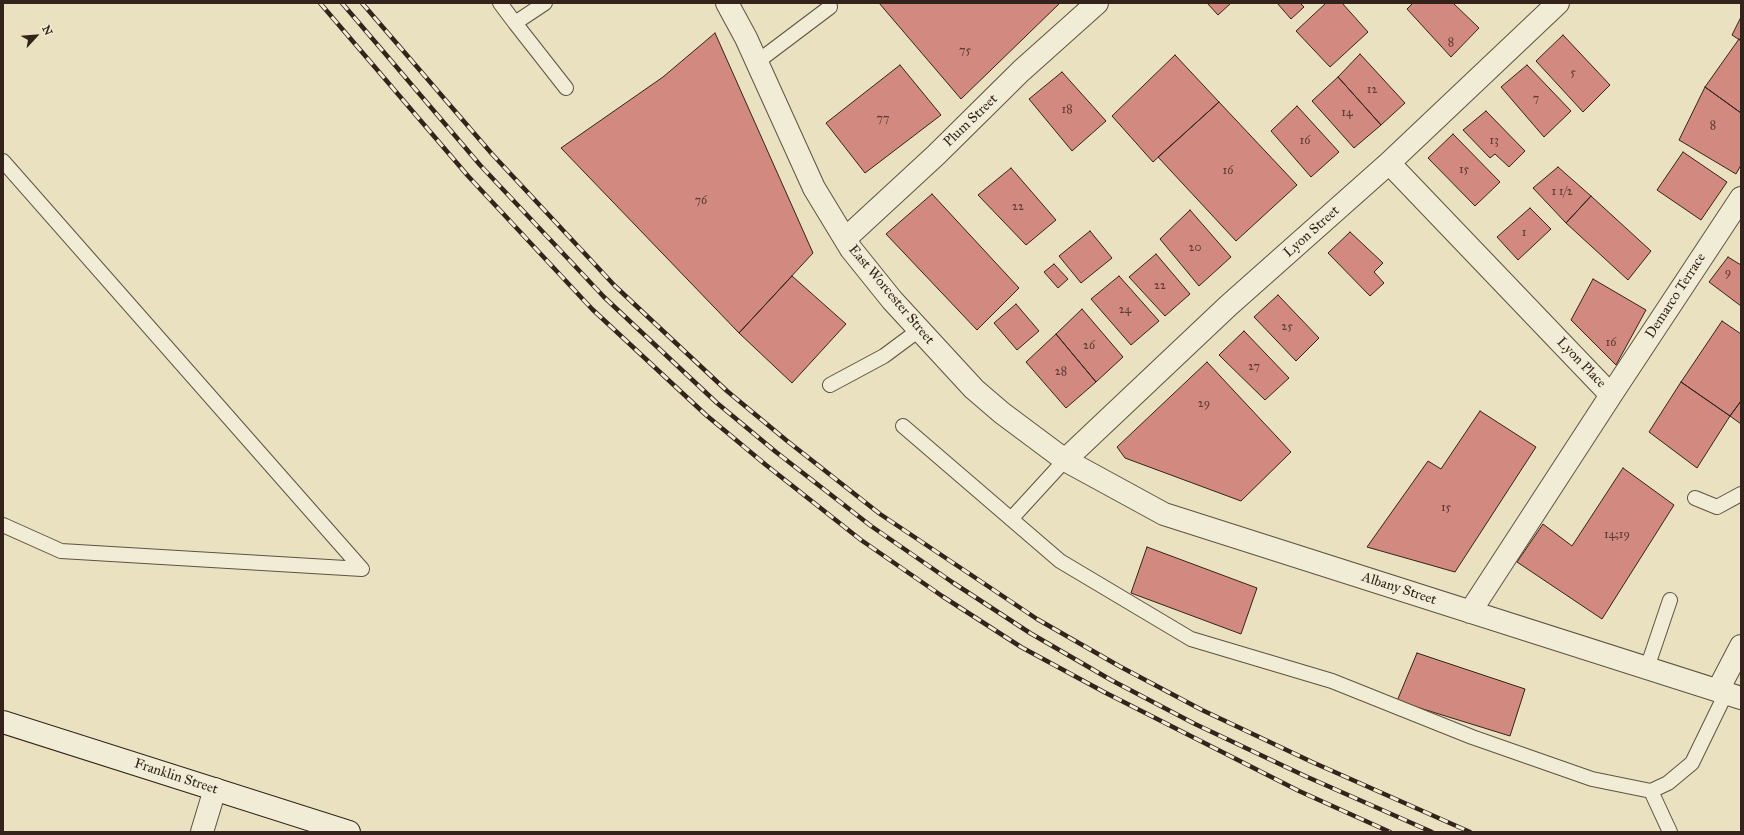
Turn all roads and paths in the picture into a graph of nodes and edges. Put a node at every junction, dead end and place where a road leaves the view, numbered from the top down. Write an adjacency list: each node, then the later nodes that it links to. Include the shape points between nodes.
1 (500, 3): 7 (lane)
2 (545, 3): 7 (lane)
3 (727, 3): 8 (street, East Worcester Street)
4 (1097, 3): 13 (street, Plum Street, via 1021,71 936,155)
5 (1558, 3): 11 (street, Lyon Street)
6 (830, 7): 8 (lane)
7 (515, 23): 9 (lane)
8 (757, 62): 13 (street, East Worcester Street, via 814,188)
9 (566, 88)
10 (3, 161): 22 (lane, via 362,569 61,551)
11 (1389, 163): 16 (street, Lyon Place); 18 (street, Lyon Street, via 1228,306)
12 (1741, 198): 16 (street, Demarco Terrace)
13 (845, 239): 14 (street, East Worcester Street, via 871,275)
14 (920, 330): 15 (lane, via 884,356); 18 (street, East Worcester Street, via 974,389)
15 (830, 385)
16 (1610, 395): 24 (street, Lyon Place)
17 (903, 426): 21 (lane)
18 (1065, 460): 21 (lane); 24 (street, Albany Street, via 1164,514)
19 (1741, 494): 20 (lane, via 1716,507)
20 (1695, 498)
21 (1011, 519): 30 (lane, via 1060,561 1191,639 1332,681 1472,737 1592,779)
22 (3, 525)
23 (1670, 600): 26 (lane)
24 (1470, 612): 26 (street, Albany Street)
25 (1741, 646): 27 (street)
26 (1647, 668): 27 (street, Albany Street)
27 (1728, 694): 30 (lane, via 1692,763 1668,783)
28 (3, 722): 29 (street, Franklin Street)
29 (215, 789): 31 (street); 32 (street, Franklin Street)
30 (1651, 791): 33 (lane)
31 (202, 832)
32 (349, 832)
33 (1670, 832)

